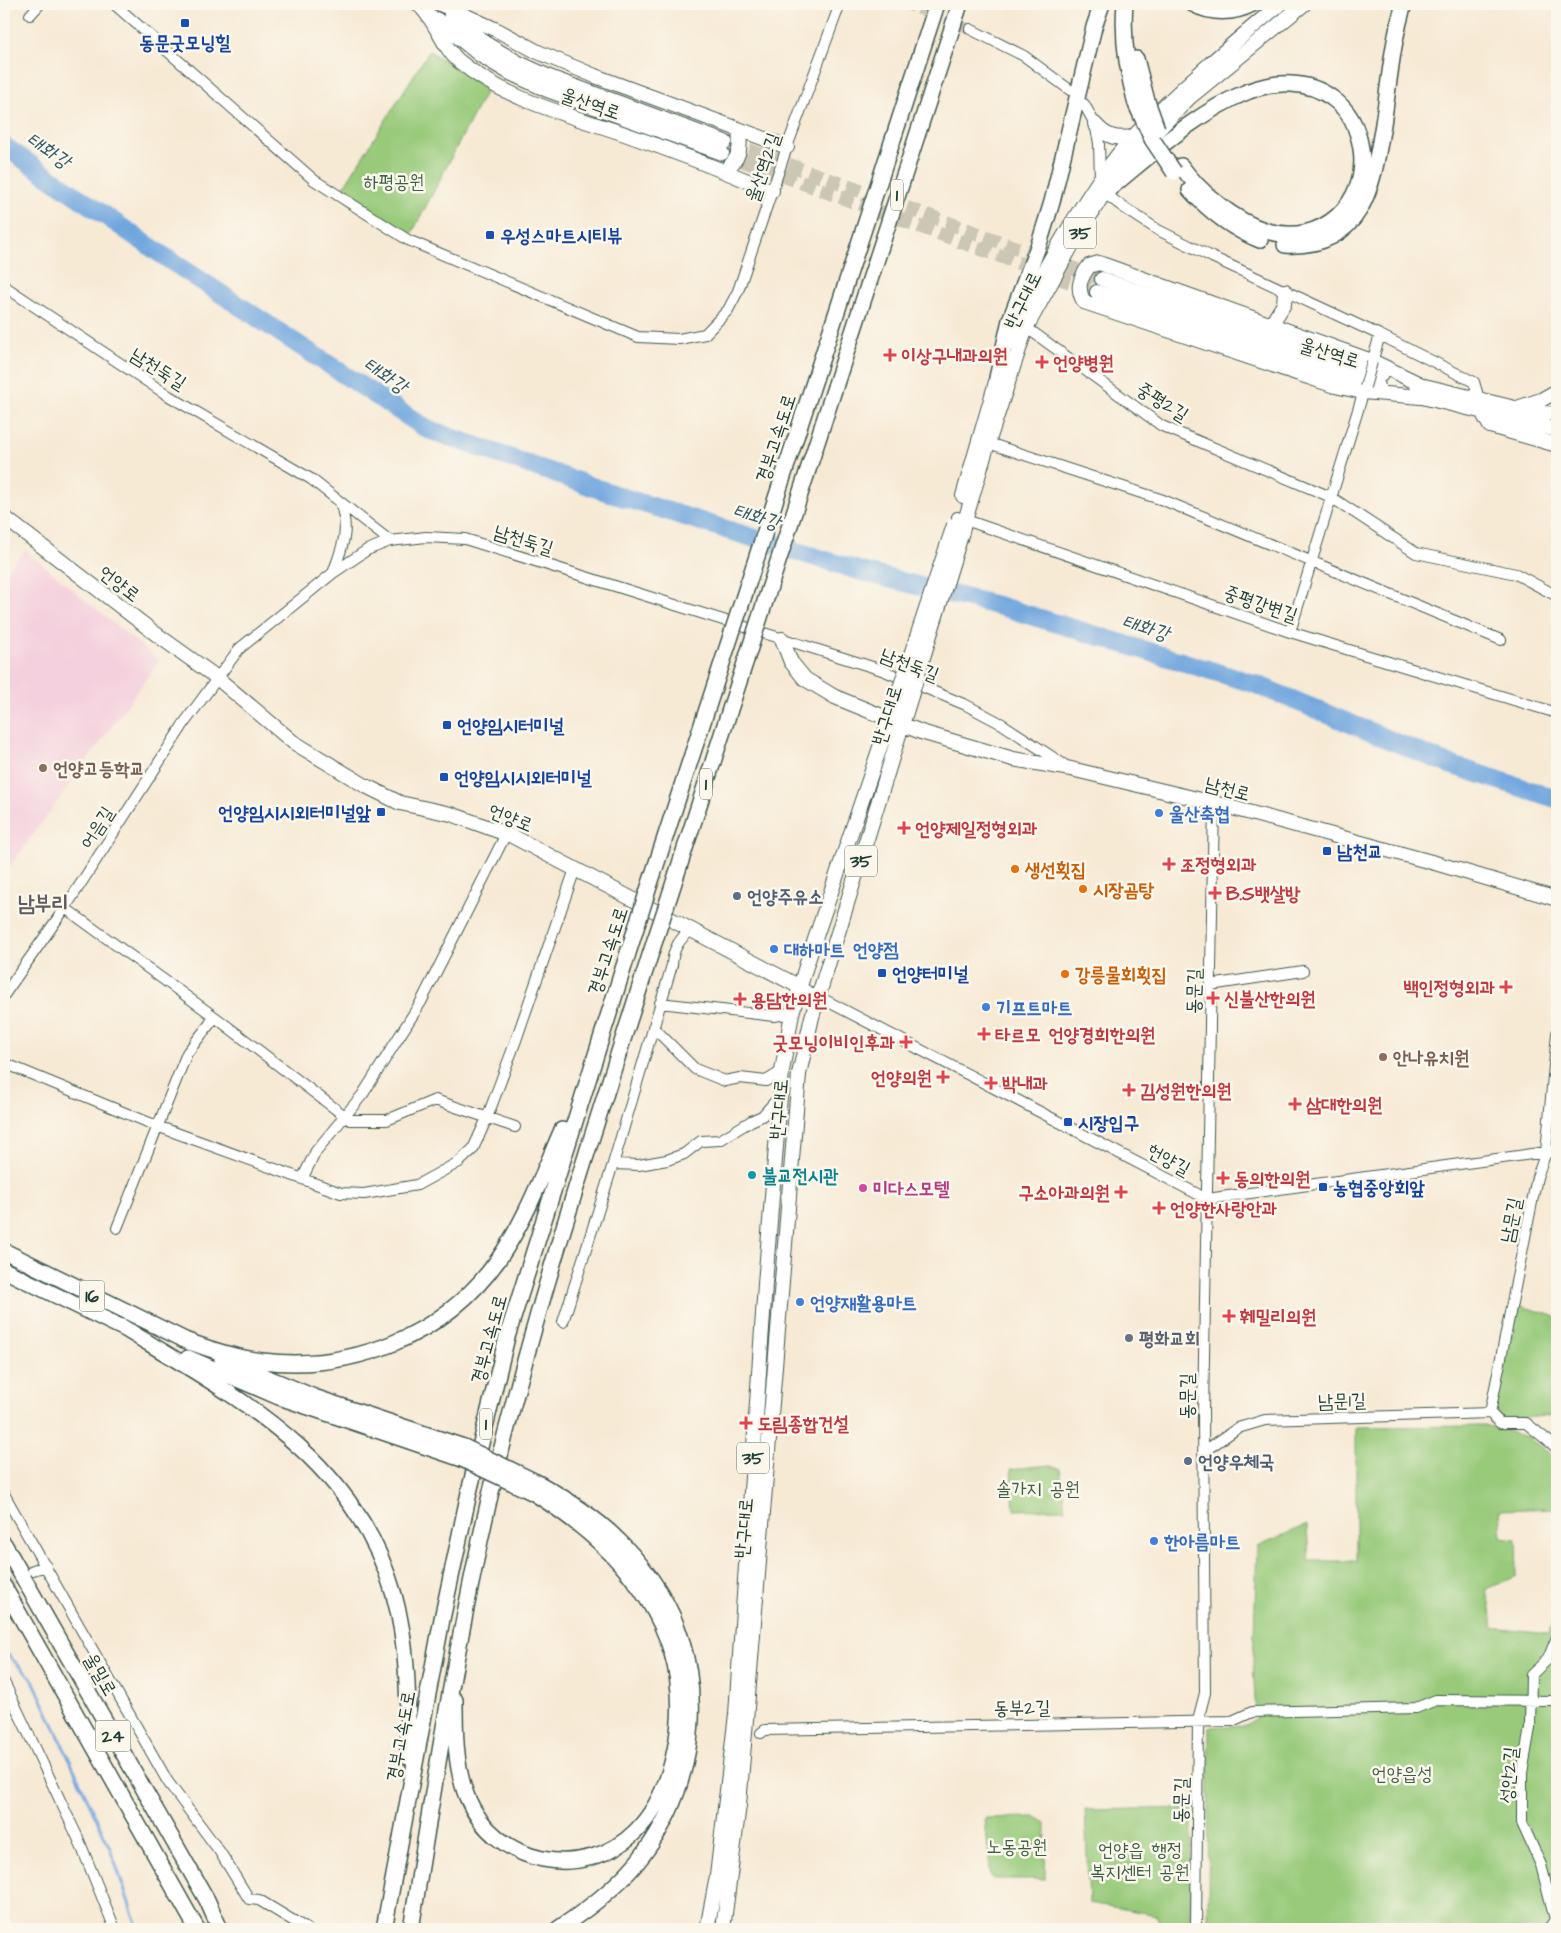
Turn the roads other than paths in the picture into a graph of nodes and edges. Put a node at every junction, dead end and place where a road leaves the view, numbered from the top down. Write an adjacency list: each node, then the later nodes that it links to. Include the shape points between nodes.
1 (40, 4): 16 (street)
2 (114, 4): 28 (street, 울산역2길, via 314,180 408,240 638,337 679,339 705,334 728,310 738,291)
3 (439, 4): 15 (main road, 울산역로, via 488,45 518,63 723,148 547,90 512,74 480,55); 22 (main road, 울산역로, via 538,52)
4 (840, 4): 24 (street, 울산역2길)
5 (938, 4): 80 (highway, 경부고속도로 / 1, bridge)
6 (960, 4): 109 (highway, 1, bridge, via 599,1110 544,1292 490,1495)
7 (1102, 4): 36 (highway, via 1052,202 1008,327)
8 (1126, 4): 19 (highway, via 1124,32 1128,70)
9 (1135, 4): 19 (highway)
10 (1193, 4): 11 (highway, via 1212,11 1226,11)
11 (1252, 4)
12 (1280, 4): 23 (main road, 반구대로 / 35, via 1191,80)
13 (1304, 4): 27 (main road, 반구대로 / 35, via 1190,97)
14 (1404, 4): 25 (highway, via 1373,179 1364,202 1345,227 1308,244 1281,245 1264,241 1217,216)
15 (422, 7): 26 (main road, 울산역로, via 458,61 492,83 531,102)
16 (30, 15)
17 (970, 29): 18 (street, via 1024,56)
18 (1070, 90)
19 (1141, 102): 25 (highway, bridge)
20 (1084, 104): 21 (street)
21 (1096, 124): 23 (main road, via 1109,137); 27 (street)
22 (739, 130): 24 (main road, 울산역로); 26 (main road, via 740,154)
23 (1134, 136): 27 (main road, 반구대로 / 35)
24 (787, 147): 28 (street, 울산역2길)
25 (1177, 169): 27 (highway, via 1232,214 1266,231 1293,235 1318,230 1342,214 1357,191 1362,160 1355,124 1337,102 1311,87 1272,85 1249,91 1207,113)
26 (724, 171): 28 (main road, 울산역로)
27 (1102, 186): 31 (street, 울산역로, via 1158,230); 32 (main road, 반구대로 / 35, via 1042,297)
28 (772, 191)
29 (4, 286): 47 (street, 남천둑길, via 170,396 311,479)
30 (1100, 286): 38 (main road, 울산역로, via 1326,372)
31 (1285, 291): 33 (main road, via 1284,304); 34 (street, 울산역로)
32 (1022, 324): 36 (main road, 반구대로 / 35); 44 (main road, 반구대로 / 35); 46 (street, 중평2길, via 1162,426)
33 (1271, 324): 35 (main road); 37 (main road, via 1099,263 1089,266 1081,277 1079,292 1084,302 1335,386)
34 (1380, 334): 35 (street); 40 (street, 울산역로, via 1474,382)
35 (1372, 362): 37 (street, bridge); 38 (main road)
36 (997, 378): 44 (main road, 반구대로 / 35)
37 (1364, 389): 38 (main road); 46 (street)
38 (1422, 391): 40 (main road, 울산역로)
39 (1557, 391): 41 (main road)
40 (1480, 404): 41 (main road, 울산역로); 43 (main road, 울산역로); 45 (main road, via 1490,426)
41 (1515, 408): 42 (main road, 울산역로)
42 (1557, 414)
43 (1557, 430)
44 (983, 441): 49 (main road, 반구대로 / 35); 51 (street, via 1163,500)
45 (1557, 445)
46 (1331, 497): 51 (street); 53 (street, 중평2길, via 1416,552 1516,574)
47 (340, 502): 50 (street, 남천둑길); 52 (street, via 345,539)
48 (4, 517): 57 (main road, 언양로)
49 (960, 524): 54 (street, 중평강변길); 58 (main road, 35, bridge)
50 (390, 541): 52 (street, via 368,550); 55 (street, 남천둑길, via 426,537 465,539)
51 (1312, 562): 54 (street); 56 (street)
52 (333, 573): 57 (street, via 239,649)
53 (1557, 596)
54 (1290, 632): 59 (street, 중평강변길)
55 (782, 639): 60 (main road, 남천로, via 790,662 805,679 835,697); 62 (street, 남천둑길, via 882,670 966,705 1002,724)
56 (1501, 640)
57 (216, 677): 64 (main road, 언양로, via 293,742 364,786 400,803 450,814); 67 (street, 어음길)
58 (904, 695): 60 (main road, 반구대로 / 35); 61 (main road, 반구대로 / 35)
59 (1557, 713)
60 (888, 721): 61 (main road, 남천로); 71 (main road, 반구대로 / 35)
61 (902, 725): 62 (main road, 남천로, via 1013,759); 73 (main road, 반구대로 / 35)
62 (1071, 769): 63 (main road, 남천로)
63 (1214, 803): 66 (main road, 남천로); 70 (street, 동문길)
64 (506, 834): 65 (main road, 언양로); 83 (street, via 421,1002 363,1094)
65 (575, 869): 68 (main road, 언양로); 84 (street)
66 (1557, 899)
67 (65, 908): 72 (street, 어음길); 76 (street)
68 (690, 929): 71 (main road, 언양로); 74 (street, via 675,946)
69 (1303, 971): 70 (street)
70 (1210, 985): 91 (street, 동문길)
71 (800, 987): 73 (street, 헌양길); 75 (main road, 반구대로 / 35)
72 (5, 990)
73 (819, 996): 91 (street, 헌양길); 126 (main road, 반구대로 / 35, via 799,1074 739,1805)
74 (660, 1003): 75 (street, via 774,1016); 77 (street)
75 (792, 1013): 81 (main road, 반구대로 / 35)
76 (215, 1017): 83 (street); 85 (street, via 187,1053)
77 (653, 1027): 81 (street, via 695,1068 725,1080 766,1081); 89 (street)
78 (1557, 1033): 87 (street, 남문길)
79 (4, 1063): 85 (street)
80 (591, 1067): 97 (highway, via 504,1251 477,1285 452,1310 433,1323 381,1349 353,1357 310,1362 248,1359); 115 (highway, 경부고속도로 / 1, via 507,1337 470,1488 420,1727)
81 (782, 1071): 82 (main road, 반구대로 / 35)
82 (780, 1095): 89 (street, via 762,1116 720,1140 702,1141 684,1154 667,1160 639,1165); 125 (main road, 반구대로 / 35, via 764,1284 736,1714 717,1876)
83 (344, 1117): 84 (street, via 350,1120 387,1120 435,1100); 90 (street, via 316,1151)
84 (488, 1118): 86 (street); 90 (street, via 473,1148 459,1162 417,1185 364,1194 341,1193)
85 (157, 1126): 90 (street); 92 (street)
86 (515, 1127)
87 (1546, 1152): 88 (street); 91 (street); 98 (street, 남문길, via 1537,1177)
88 (1557, 1153)
89 (612, 1164): 95 (street)
90 (302, 1179)
91 (1207, 1199): 100 (street, 동문길)
92 (118, 1228)
93 (4, 1251): 97 (highway, 16)
94 (4, 1270): 96 (highway, 16)
95 (563, 1322)
96 (122, 1328): 101 (highway, via 272,1395); 115 (highway, via 232,1394 283,1431 328,1475 370,1535 394,1596 405,1655 408,1758)
97 (182, 1339): 101 (highway, via 289,1388)
98 (1490, 1412): 99 (street, via 1500,1423 1526,1423); 100 (street, 남문1길, via 1265,1420 1238,1428)
99 (1557, 1448)
100 (1203, 1452): 113 (street, 동문길, via 1205,1693)
101 (463, 1453): 102 (highway, bridge)
102 (535, 1487): 109 (highway, via 620,1560 647,1597 669,1647 678,1698 676,1746 661,1795 636,1831 599,1855 564,1862 522,1854 489,1832 467,1797 460,1768 455,1706); 124 (highway, via 578,1507 608,1531 644,1570 681,1638 690,1688 686,1757 676,1796 662,1826 624,1877)
103 (4, 1494): 105 (street)
104 (4, 1544): 116 (highway, 울밀로 / 24)
105 (46, 1566): 106 (street); 121 (street, via 168,1782 220,1852 248,1899 259,1900)
106 (33, 1570)
107 (4, 1586): 118 (highway, 24)
108 (1557, 1637): 111 (street, 성안2길, via 1548,1659 1531,1675)
109 (458, 1648): 123 (highway, 1)
110 (6, 1686): 117 (street, via 78,1838)
111 (1530, 1700): 112 (street, 동부2길); 113 (street, 동부2길, via 1436,1700 1416,1708 1252,1712 1232,1721); 128 (street, 성안2길, via 1530,1728 1522,1774 1522,1823 1540,1865 1555,1919)
112 (1557, 1700)
113 (1198, 1720): 114 (street, 동부2길, via 766,1730); 127 (street, 동문길)
114 (761, 1733)
115 (401, 1847): 122 (highway, 경부고속도로 / 1)
116 (206, 1900): 119 (highway, 울밀로 / 24); 120 (highway)
117 (114, 1929)
118 (197, 1929)
119 (220, 1929)
120 (225, 1929)
121 (307, 1929)
122 (384, 1929)
123 (411, 1929)
124 (558, 1929)
125 (707, 1929)
126 (723, 1929)
127 (1196, 1929)
128 (1550, 1929)

